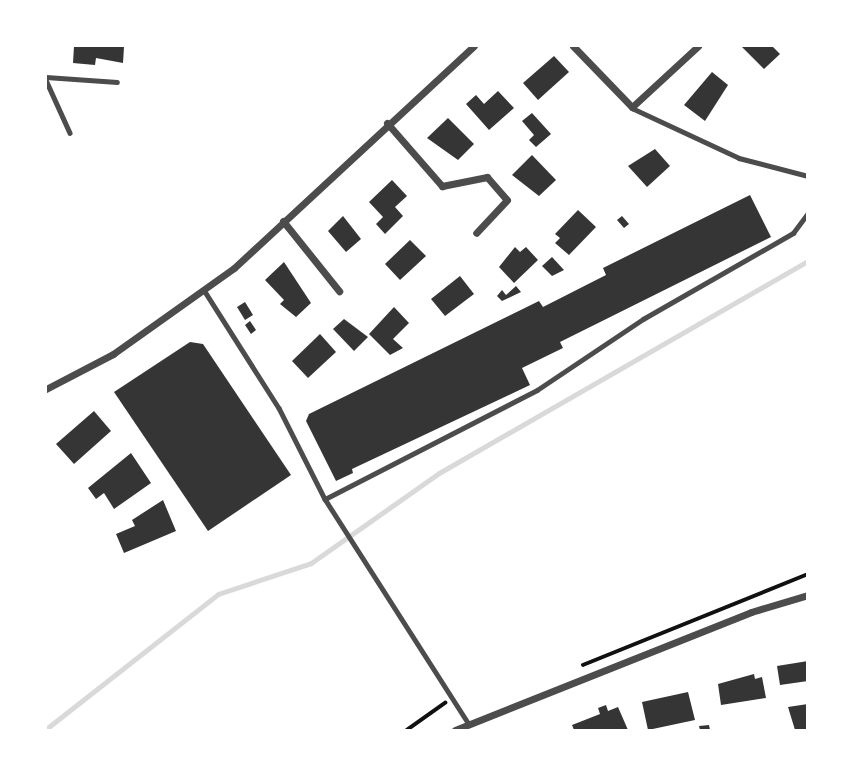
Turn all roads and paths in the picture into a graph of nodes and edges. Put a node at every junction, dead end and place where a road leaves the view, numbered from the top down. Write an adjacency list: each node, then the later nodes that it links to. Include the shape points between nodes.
1 (474, 46): 7 (street)
2 (573, 46): 6 (street)
3 (698, 46): 6 (street)
4 (46, 78): 5 (lane); 8 (lane)
5 (117, 82)
6 (632, 107): 9 (lane, via 739,158)
7 (387, 123): 11 (street); 12 (street, via 442,186 487,177 507,200)
8 (70, 133)
9 (807, 177)
10 (807, 213): 16 (lane, via 793,233 643,319 537,390)
11 (283, 221): 13 (street); 14 (street)
12 (476, 233)
13 (204, 290): 15 (street, via 113,354); 16 (lane, via 279,408)
14 (340, 291)
15 (46, 388)
16 (326, 499): 20 (lane)
17 (807, 574): 19 (path, via 597,656)
18 (807, 595): 21 (street, via 751,612)
19 (580, 668)
20 (454, 701): 21 (lane); 22 (path, via 440,704)
21 (471, 727): 23 (street)
22 (407, 730)
23 (455, 730)

